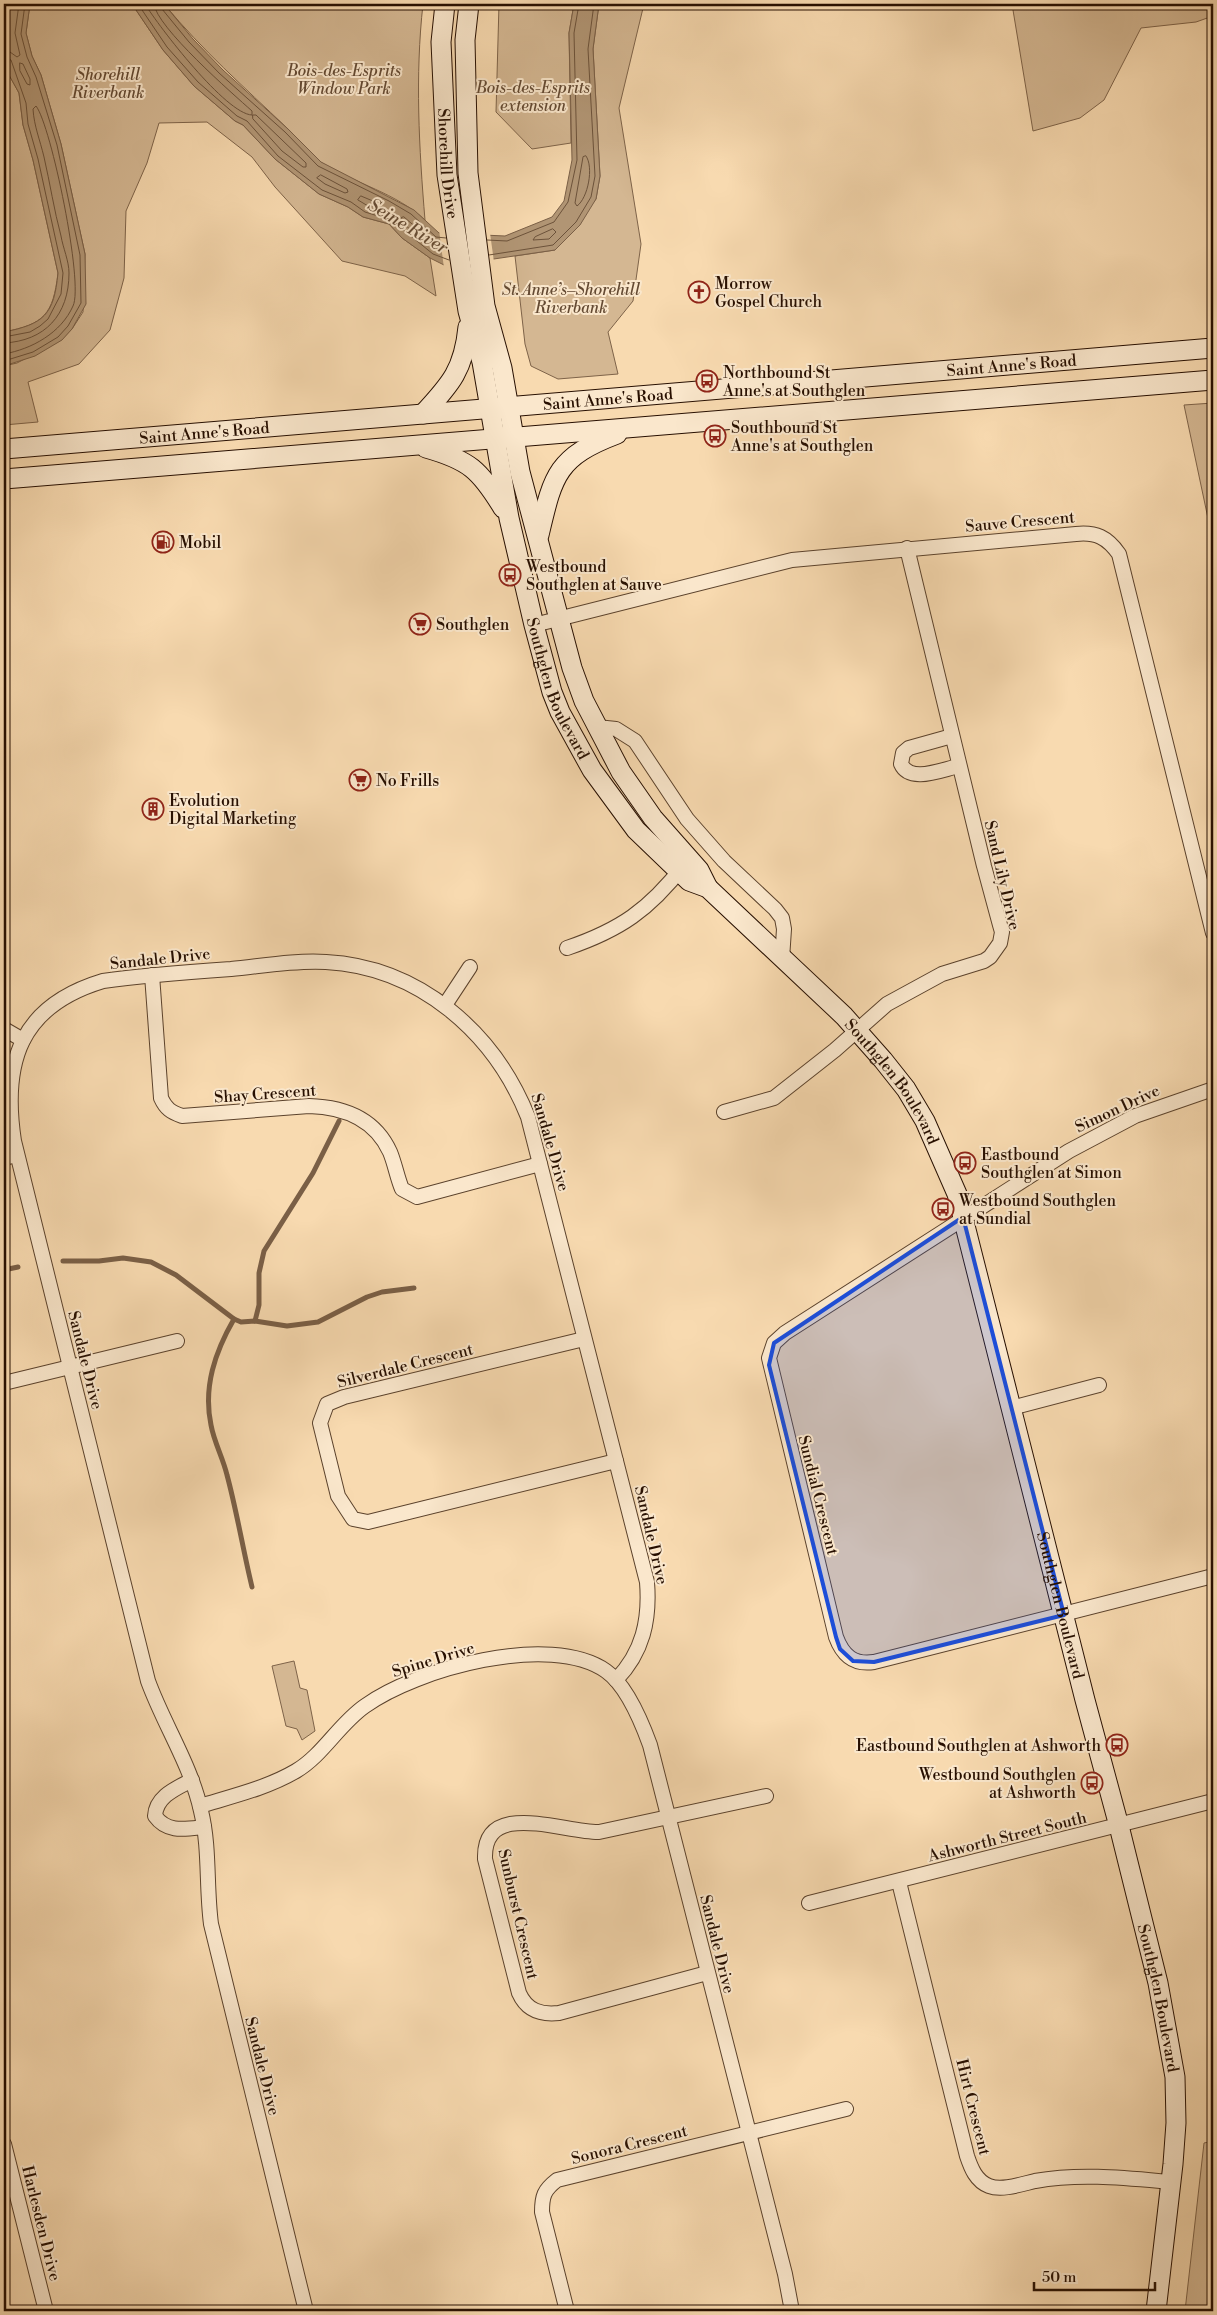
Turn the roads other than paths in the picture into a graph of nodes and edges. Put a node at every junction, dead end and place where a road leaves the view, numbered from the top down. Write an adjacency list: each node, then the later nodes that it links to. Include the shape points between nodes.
1 (445, 4): 3 (street, Shorehill Drive, via 441,42 446,175)
2 (469, 4): 3 (street, Shorehill Drive, via 465,40)
3 (474, 311): 6 (street, Shorehill Drive, via 502,368); 7 (street, Shorehill Drive); 8 (street, via 462,361 451,383)
4 (1213, 348): 6 (street, Saint Anne's Road)
5 (1213, 380): 9 (street, Saint Anne's Road)
6 (509, 407): 7 (street, Saint Anne's Road); 10 (street, Southglen Boulevard)
7 (490, 409): 8 (street, Saint Anne's Road); 11 (street, Southglen Boulevard)
8 (423, 414): 13 (street, Saint Anne's Road)
9 (639, 426): 10 (street, Saint Anne's Road); 16 (street, via 589,445 563,466 550,488)
10 (514, 437): 11 (street, Saint Anne's Road); 16 (street, Southglen Boulevard, via 520,472)
11 (495, 439): 12 (street, Saint Anne's Road); 15 (street, Southglen Boulevard)
12 (413, 445): 14 (street, Saint Anne's Road); 15 (street, via 462,460 478,472)
13 (4, 449)
14 (4, 479)
15 (509, 518): 19 (street, Southglen Boulevard)
16 (539, 536): 18 (street, Southglen Boulevard)
17 (907, 548): 18 (street, Sauve Crescent, via 792,560); 21 (street, Sand Lily Drive); 24 (street, Sauve Crescent, via 1086,533 1100,535 1111,543 1119,554)
18 (560, 619): 19 (street, Sauve Crescent); 20 (street, Southglen Boulevard, via 572,668)
19 (534, 625): 23 (street, Southglen Boulevard, via 560,712 592,770 636,830)
20 (597, 728): 23 (street, Southglen Boulevard, via 621,772); 26 (street, Southglen Boulevard, via 616,729 635,740 687,819 724,862 775,909 782,918 784,929)
21 (952, 736): 22 (street, Sand Lily Drive); 22 (street, via 906,749 901,764 908,772 917,775)
22 (960, 766): 31 (street, Sand Lily Drive, via 1002,932 1000,943 984,961 942,974 887,1004)
23 (684, 866): 25 (street, via 662,893 626,922 602,936); 26 (street, Southglen Boulevard, via 689,881 708,888)
24 (1213, 933)
25 (567, 948)
26 (782, 960): 31 (street, Southglen Boulevard)
27 (470, 967): 29 (street)
28 (152, 976): 29 (street, Sandale Drive, via 325,962 368,968 398,978); 32 (street, Sandale Drive, via 103,981 65,996 36,1020); 36 (street, Shay Crescent, via 162,1098 172,1113 182,1116 325,1106 351,1114 364,1120 382,1138 402,1189 417,1197)
29 (445, 1005): 36 (street, Sandale Drive, via 488,1047 518,1091)
30 (4, 1029): 32 (street)
31 (858, 1030): 34 (street, Sand Lily Drive, via 774,1098); 37 (street, Southglen Boulevard, via 906,1089 925,1121)
32 (23, 1040): 35 (street, Sandale Drive, via 13,1064 9,1095)
33 (1213, 1089): 37 (street, Simon Drive, via 1158,1107 1112,1127)
34 (724, 1112)
35 (10, 1157): 40 (street, Sandale Drive)
36 (540, 1164): 38 (street, Sandale Drive)
37 (964, 1217): 43 (street, Southglen Boulevard); 46 (street, Sundial Crescent, via 785,1332 770,1351 769,1365 836,1638 846,1655 862,1664)
38 (584, 1339): 44 (street, Sandale Drive); 44 (street, Silverdale Crescent, via 344,1397 327,1404 320,1424 338,1496 353,1518 368,1522)
39 (177, 1341): 40 (street)
40 (70, 1366): 41 (street); 48 (street, Sandale Drive, via 148,1681)
41 (4, 1382)
42 (1099, 1385): 43 (street)
43 (1011, 1408): 46 (street, Southglen Boulevard)
44 (616, 1461): 47 (street, Sandale Drive, via 647,1582 648,1601 643,1637 626,1669)
45 (1213, 1576): 46 (street, Sundial Crescent)
46 (1064, 1615): 53 (street, Southglen Boulevard)
47 (616, 1680): 51 (street, Spine Drive, via 588,1662 538,1653 429,1675 387,1692 364,1706 297,1770 270,1784); 52 (street, Sandale Drive, via 642,1723)
48 (192, 1780): 51 (street, Sandale Drive); 54 (street, via 164,1797 155,1810 155,1816 165,1827)
49 (766, 1796): 52 (street, Sunburst Crescent)
50 (1213, 1801): 53 (street, Ashworth Street South)
51 (200, 1806): 54 (street, Sandale Drive)
52 (668, 1818): 57 (street, Sandale Drive); 57 (street, Sunburst Crescent, via 599,1832 517,1824 504,1825 490,1833 485,1859 518,1993 523,2002 539,2013 559,2013)
53 (1119, 1826): 55 (street, Ashworth Street South); 61 (street, Southglen Boulevard, via 1158,1983 1175,2076 1176,2123)
54 (204, 1827): 63 (street, Sandale Drive, via 211,1924)
55 (899, 1882): 56 (street, Ashworth Street South); 61 (street, Hirt Crescent, via 968,2156 976,2176 997,2188 1083,2176)
56 (809, 1903)
57 (707, 1973): 59 (street, Sandale Drive)
58 (846, 2109): 59 (street, Sonora Crescent)
59 (748, 2132): 64 (street, Sonora Crescent, via 557,2180 549,2186 542,2199 542,2212); 65 (street, Sandale Drive)
60 (4, 2144): 62 (street, Harlesden Drive)
61 (1170, 2182): 66 (street, Southglen Boulevard)
62 (46, 2311)
63 (306, 2311)
64 (567, 2311)
65 (792, 2311)
66 (1156, 2311)

